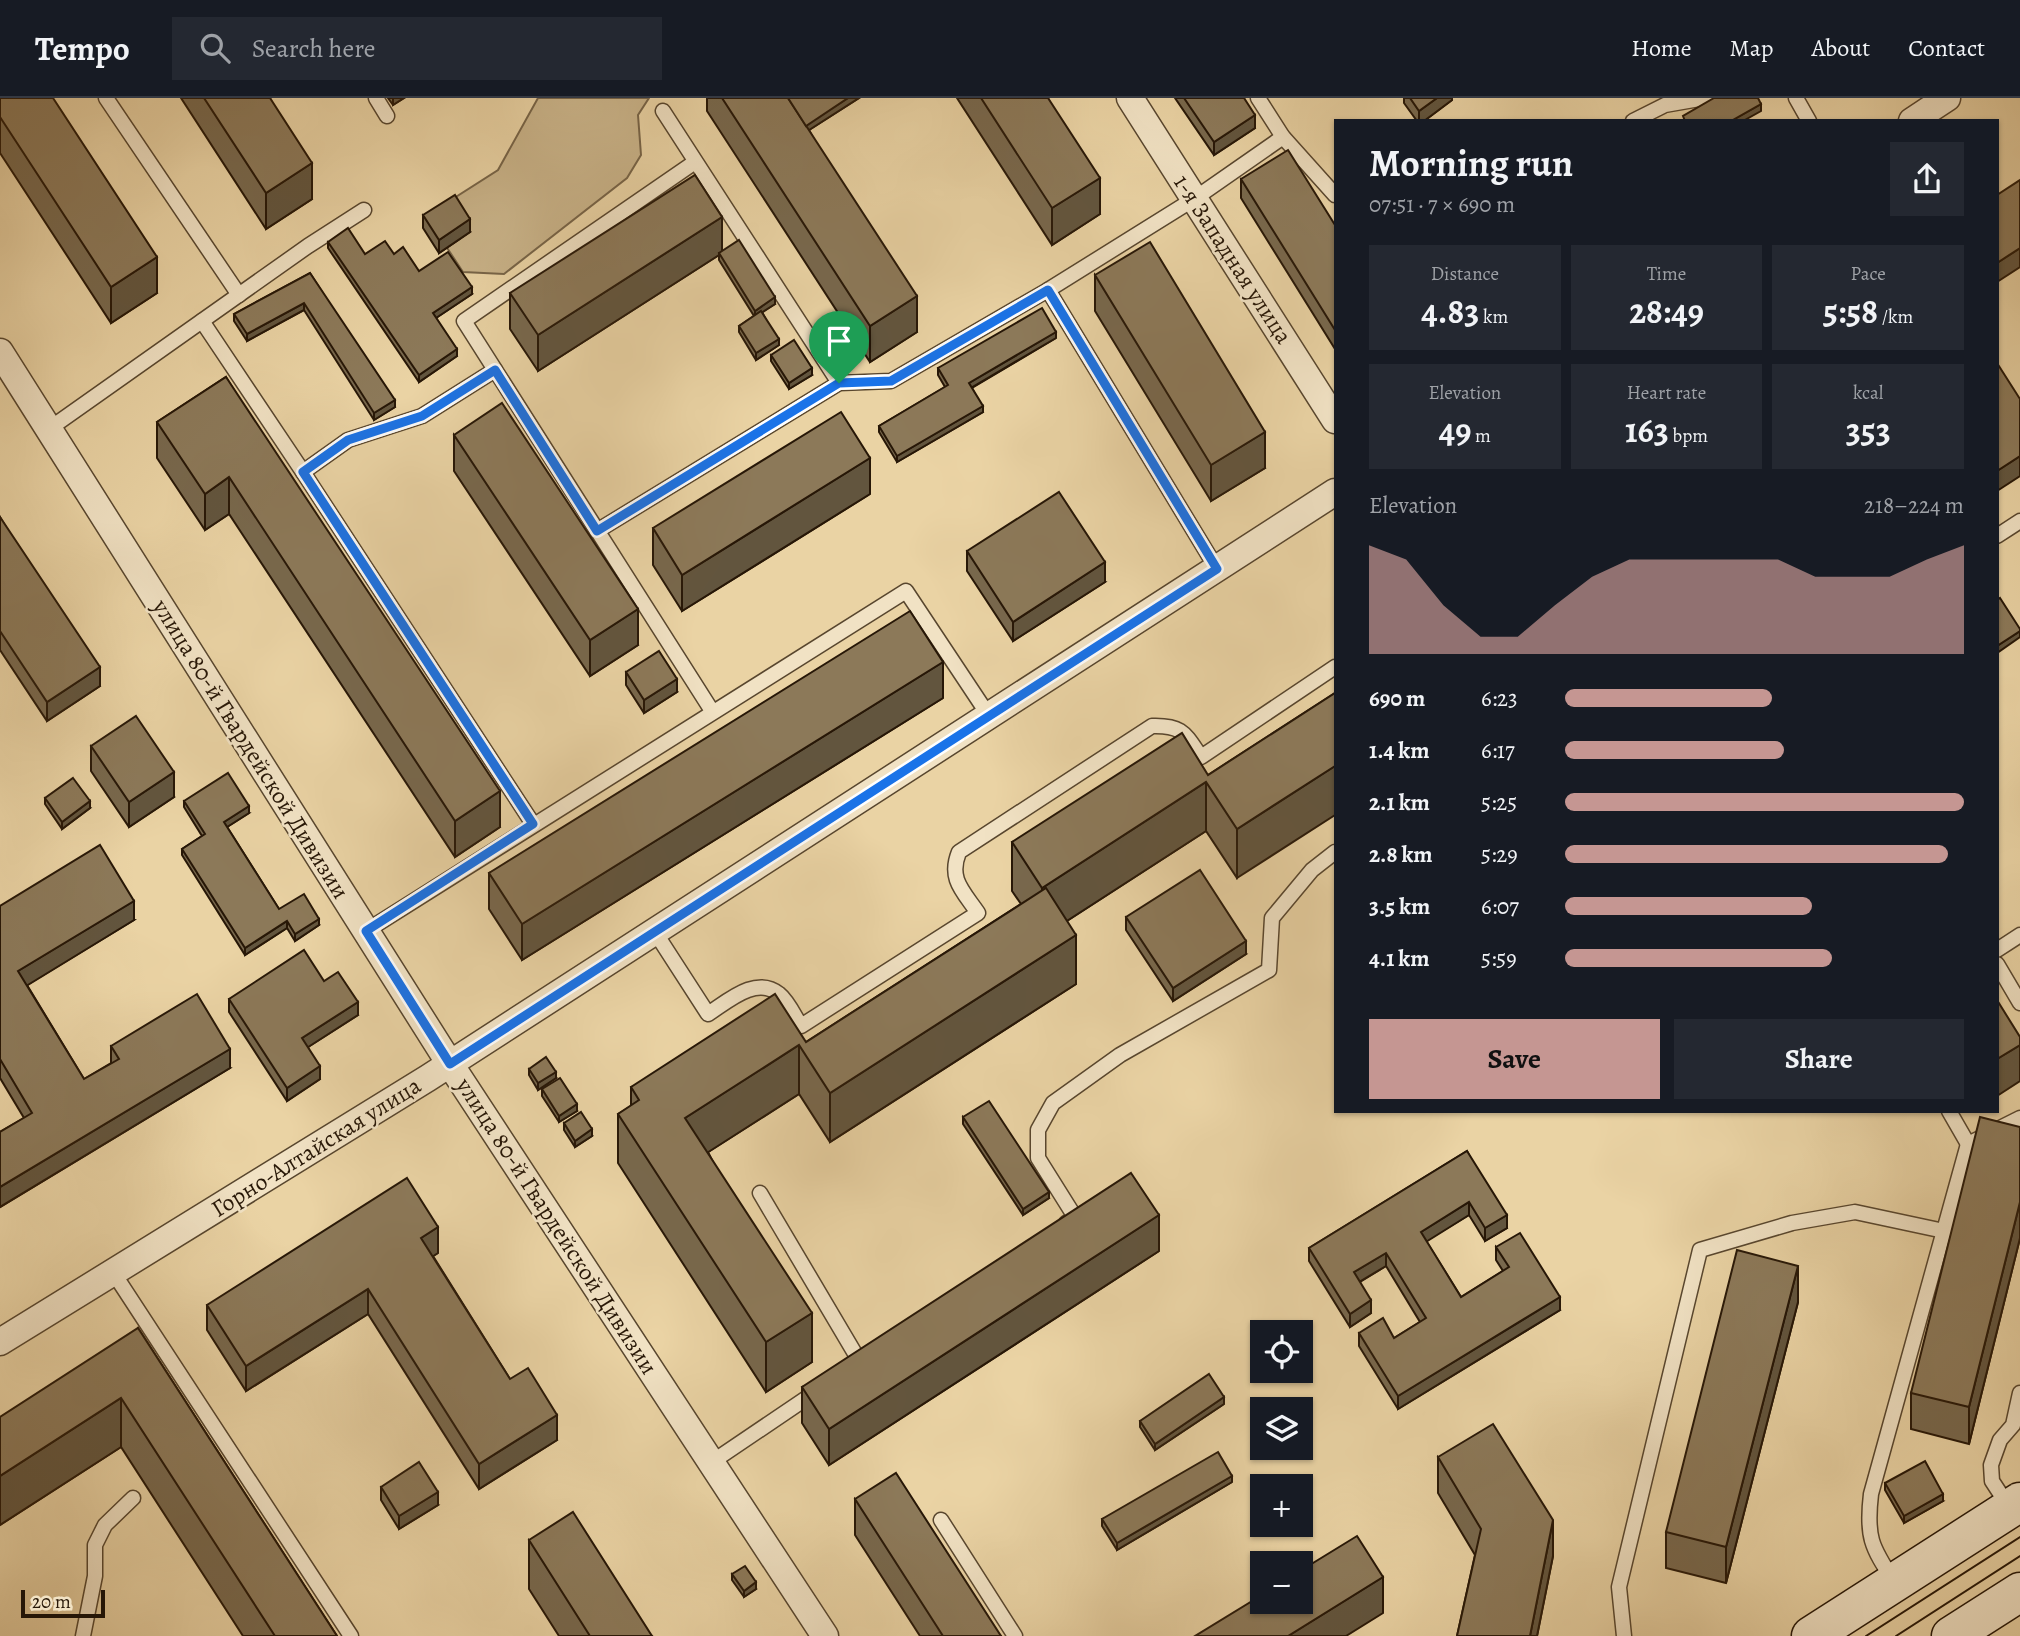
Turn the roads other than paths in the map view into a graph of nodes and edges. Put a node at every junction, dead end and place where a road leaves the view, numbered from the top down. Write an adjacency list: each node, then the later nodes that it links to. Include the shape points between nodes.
1 (106, 98): 19 (lane)
2 (376, 98): 9 (lane)
3 (1130, 98): 16 (street, 1-я Западная улица)
4 (1258, 98): 13 (lane)
5 (1705, 98): 10 (lane, via 1665,105)
6 (1796, 98): 11 (lane)
7 (1947, 98): 12 (street)
8 (663, 111): 14 (lane)
9 (387, 116)
10 (1637, 119)
11 (1809, 119)
12 (1915, 119)
13 (1283, 137): 15 (lane); 16 (lane)
14 (695, 162): 22 (lane, via 464,321); 23 (lane)
15 (1334, 194)
16 (1194, 199): 18 (lane); 24 (street, 1-я Западная улица)
17 (364, 210): 19 (lane)
18 (1048, 290): 23 (lane, via 891,381); 31 (lane)
19 (239, 295): 20 (lane)
20 (202, 321): 25 (lane); 26 (lane)
21 (0, 352): 25 (street, улица 80-й Гвардейской Дивизии)
22 (495, 370): 26 (lane, via 422,416 348,440); 29 (lane)
23 (839, 383): 29 (lane)
24 (1334, 418)
25 (48, 429): 37 (street, улица 80-й Гвардейской Дивизии)
26 (303, 472): 35 (lane)
27 (1334, 493): 31 (street, Горно-Алтайская улица)
28 (2020, 521): 30 (lane)
29 (597, 531): 33 (lane)
30 (1999, 535)
31 (1217, 569): 34 (street, Горно-Алтайская улица)
32 (1334, 668): 38 (lane, via 1200,757 1184,732 1171,725 1152,726 959,852 953,865 956,881 978,913 801,1026 779,993 760,987 746,990 708,1014)
33 (712, 711): 34 (lane, via 906,591); 35 (lane)
34 (989, 716): 38 (street, Горно-Алтайская улица)
35 (533, 824): 37 (lane)
36 (1334, 853): 49 (lane, via 1312,870 1272,918 1269,970 1120,1055 1053,1103 1038,1130 1038,1158 1075,1217)
37 (366, 931): 43 (street, улица 80-й Гвардейской Дивизии)
38 (655, 932): 43 (street, Горно-Алтайская улица)
39 (2020, 935): 40 (lane)
40 (1999, 949)
41 (1999, 967): 42 (lane)
42 (2020, 1003)
43 (450, 1064): 50 (street, Горно-Алтайская улица); 55 (street, улица 80-й Гвардейской Дивизии)
44 (1950, 1113): 46 (lane)
45 (2020, 1118): 46 (lane)
46 (1968, 1144): 48 (lane)
47 (760, 1193): 52 (lane)
48 (1944, 1231): 59 (lane, via 1871,1494 1867,1526 1875,1553); 65 (lane, via 1855,1212 1792,1223 1700,1250 1619,1587)
49 (1053, 1233)
50 (113, 1272): 51 (street, Горно-Алтайская улица); 62 (lane, via 151,1341)
51 (0, 1342)
52 (860, 1361)
53 (828, 1383): 55 (lane)
54 (2020, 1393): 57 (lane, via 2013,1425 2000,1440 1991,1465 1992,1481)
55 (712, 1462): 63 (street, улица 80-й Гвардейской Дивизии)
56 (133, 1498): 61 (lane, via 106,1525 95,1545 95,1576)
57 (2015, 1505): 59 (main road)
58 (941, 1520): 64 (lane)
59 (1895, 1582): 66 (main road)
60 (2020, 1592): 67 (main road)
61 (83, 1636)
62 (351, 1636)
63 (825, 1636)
64 (1015, 1636)
65 (1624, 1636)
66 (1811, 1636)
67 (1951, 1636)

